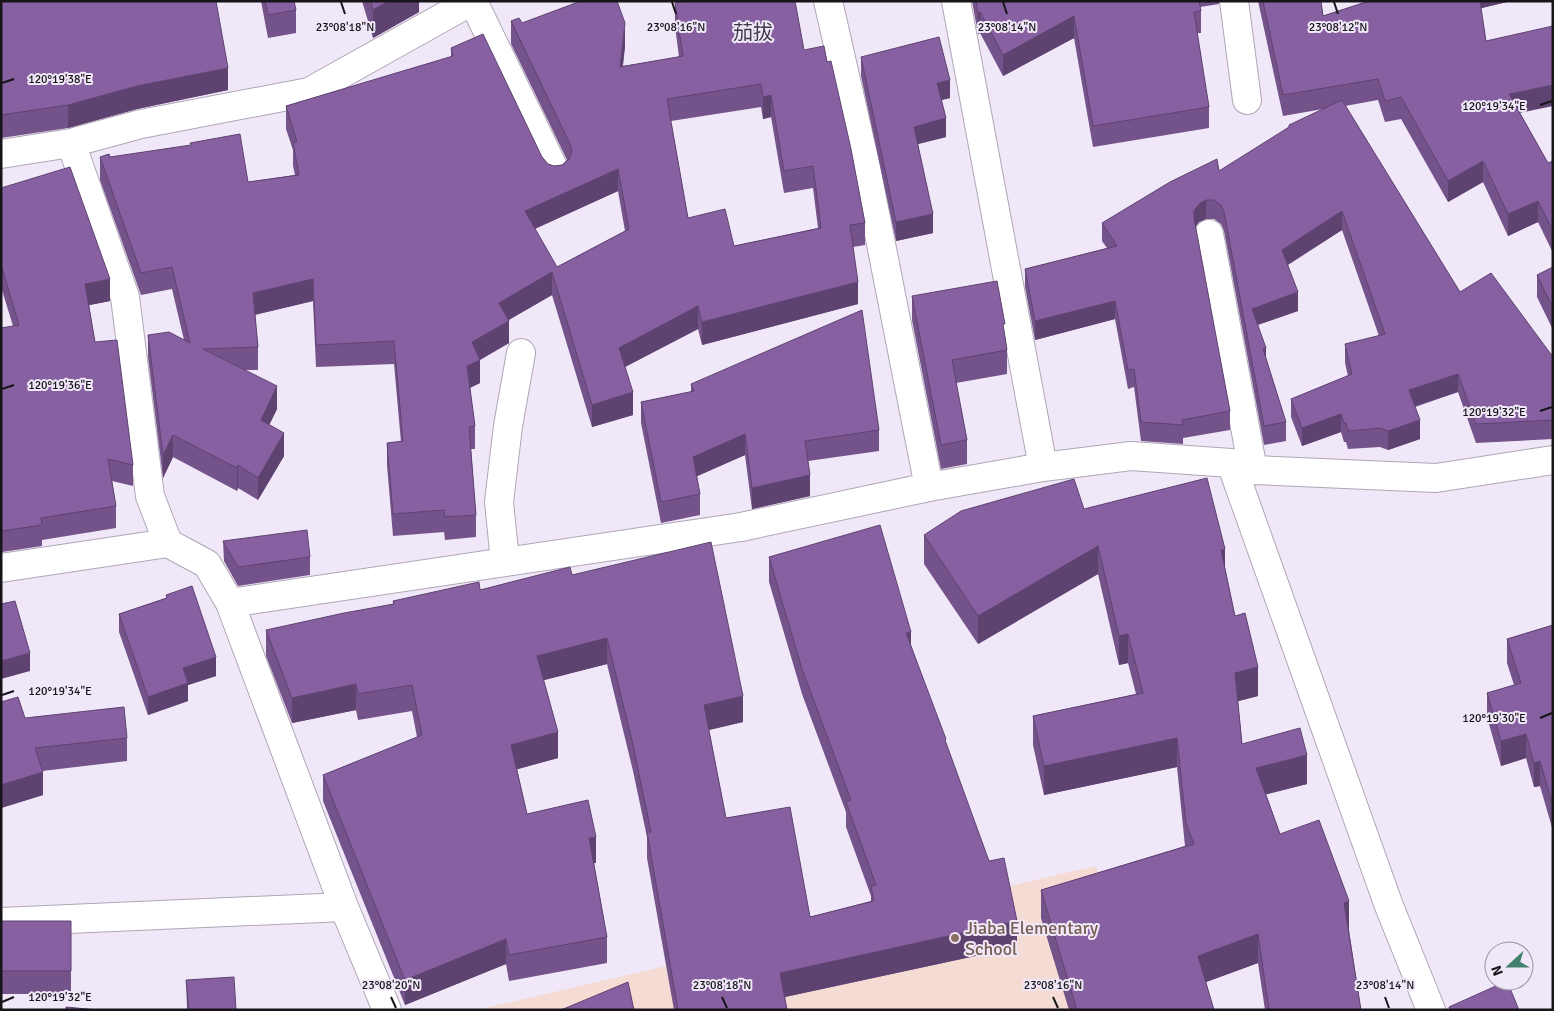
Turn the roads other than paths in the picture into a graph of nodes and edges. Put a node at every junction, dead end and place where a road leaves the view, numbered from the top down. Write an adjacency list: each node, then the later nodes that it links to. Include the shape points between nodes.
1 (473, 1): 6 (street, via 309,92 141,124); 8 (street)
2 (828, 1): 14 (street, via 866,168)
3 (956, 1): 13 (street)
4 (1234, 1): 5 (street)
5 (1247, 100)
6 (71, 144): 7 (street); 15 (street, via 125,297 150,496)
7 (1, 154)
8 (556, 172)
9 (1209, 234): 12 (street)
10 (521, 353): 16 (street, via 499,502)
11 (1553, 460): 12 (street, via 1436,478)
12 (1242, 466): 13 (street, via 1130,456); 22 (street, via 1389,906)
13 (1044, 467): 14 (street)
14 (929, 487): 16 (street, via 741,527)
15 (168, 543): 17 (street); 18 (street, via 207,564)
16 (505, 561): 18 (street)
17 (1, 568)
18 (230, 603): 19 (street)
19 (344, 906): 20 (street); 21 (street)
20 (1, 922)
21 (387, 1010)
22 (1431, 1010)

